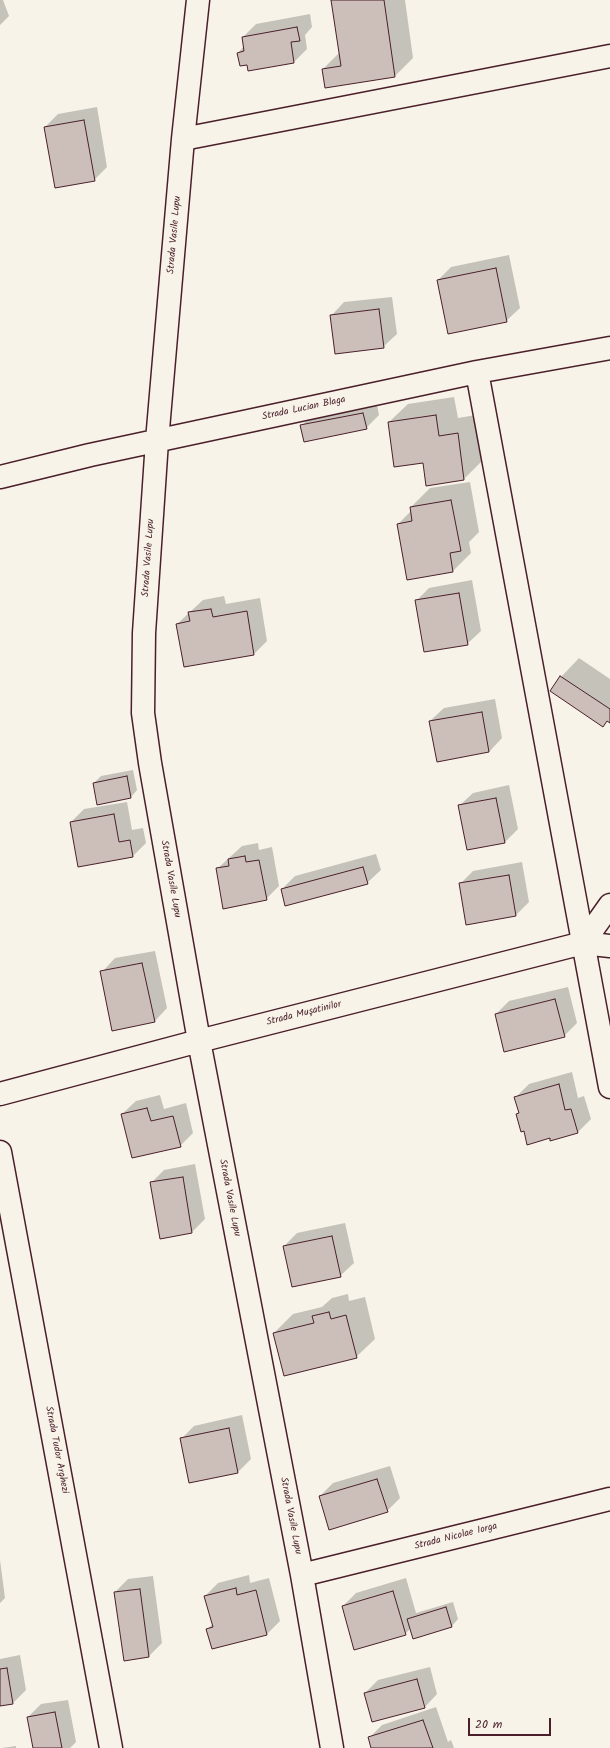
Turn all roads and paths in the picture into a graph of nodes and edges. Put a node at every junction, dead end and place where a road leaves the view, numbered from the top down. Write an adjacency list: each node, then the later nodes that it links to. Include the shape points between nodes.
1 (198, 0): 3 (street, Strada Vasile Lupu)
2 (610, 56): 3 (street)
3 (183, 139): 6 (street, Strada Vasile Lupu)
4 (610, 348): 5 (street, Strada Lucian Blaga)
5 (477, 372): 6 (street, Strada Lucian Blaga); 9 (street)
6 (157, 441): 7 (street, Strada Lucian Blaga); 11 (street, Strada Vasile Lupu, via 144,634 143,713)
7 (0, 477)
8 (610, 905): 9 (street)
9 (583, 943): 10 (street, Strada Muşatinilor); 11 (street, Strada Muşatinilor); 12 (street)
10 (610, 946)
11 (199, 1041): 13 (street, Strada Muşatinilor); 16 (street, Strada Vasile Lupu)
12 (610, 1087)
13 (0, 1094)
14 (0, 1152): 17 (street, Strada Tudor Arghezi)
15 (610, 1499): 16 (street, Strada Nicolae Iorga)
16 (302, 1575): 18 (street, Strada Vasile Lupu)
17 (111, 1748)
18 (332, 1748)

